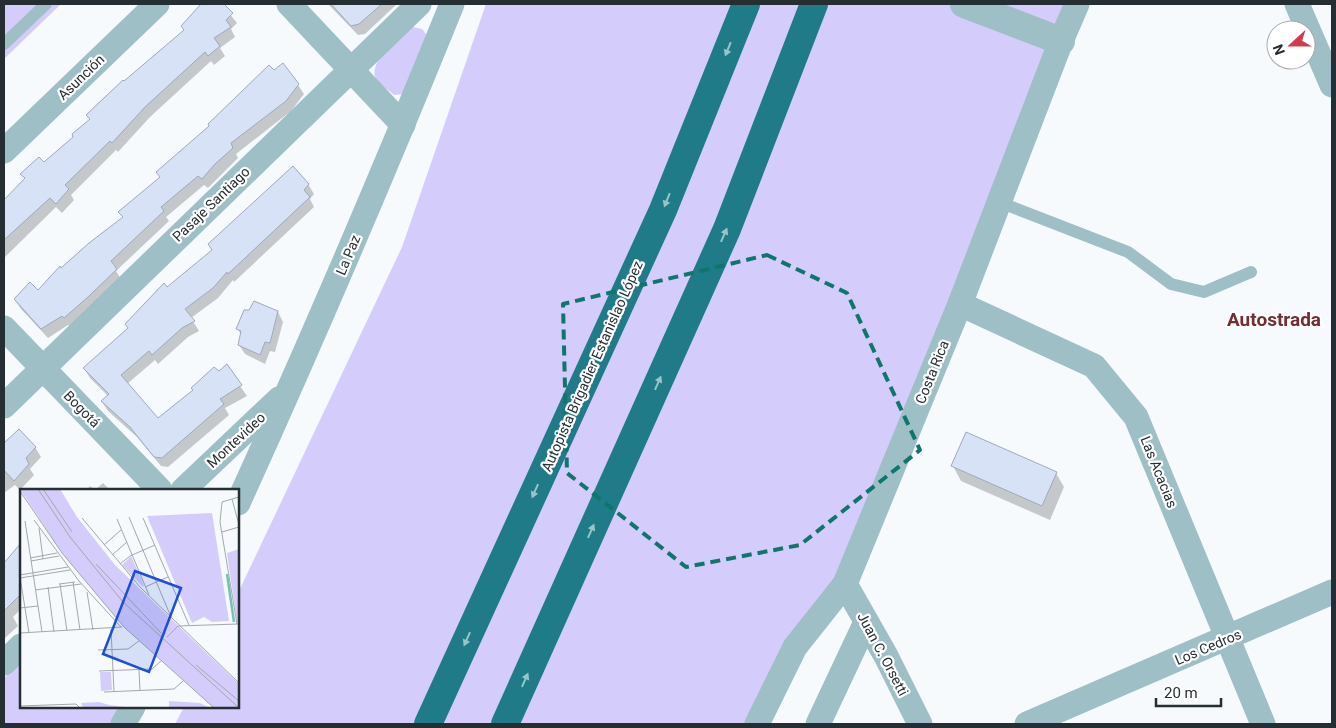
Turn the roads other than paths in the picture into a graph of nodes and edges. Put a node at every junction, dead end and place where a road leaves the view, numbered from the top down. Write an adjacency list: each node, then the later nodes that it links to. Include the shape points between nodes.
1 (46, 4): 12 (lane)
2 (158, 4): 16 (street, Asunción)
3 (289, 4): 13 (street)
4 (420, 4): 13 (street, Pasaje Santiago)
5 (452, 4): 15 (street, La Paz)
6 (746, 4): 35 (highway, Autopista Brigadier Estanislao López, one-way to 35, via 663,210)
7 (814, 4): 36 (highway, one-way to 7, via 727,229)
8 (964, 4): 11 (street)
9 (1077, 4): 11 (street, Costa Rica)
10 (1297, 4): 14 (street)
11 (1061, 41): 17 (street, Costa Rica)
12 (4, 44)
13 (351, 69): 15 (street); 21 (street, Pasaje Santiago)
14 (1332, 85)
15 (403, 125): 22 (street, La Paz)
16 (4, 151)
17 (999, 202): 18 (lane, via 1128,252 1171,284 1204,292); 19 (street, Costa Rica)
18 (1251, 272)
19 (960, 304): 27 (street, Costa Rica); 30 (street, Las Acacias, via 1094,366 1136,417)
20 (4, 328): 21 (street, Bogotá)
21 (43, 368): 23 (street, Pasaje Santiago); 24 (street, Bogotá)
22 (289, 390): 25 (street, Montevideo); 26 (street, La Paz)
23 (4, 406)
24 (159, 489)
25 (184, 489)
26 (239, 501)
27 (845, 584): 29 (street, Juan C. Orsetti); 37 (street, Costa Rica, via 795,647)
28 (1332, 592): 30 (street, Los Cedros)
29 (866, 622): 38 (street); 39 (street, Juan C. Orsetti)
30 (1227, 639): 40 (street, Los Cedros); 41 (street, Las Acacias)
31 (20, 647): 32 (street)
32 (4, 663)
33 (132, 708): 34 (street)
34 (123, 724)
35 (428, 724)
36 (505, 724)
37 (757, 724)
38 (818, 724)
39 (920, 724)
40 (1027, 724)
41 (1263, 724)

